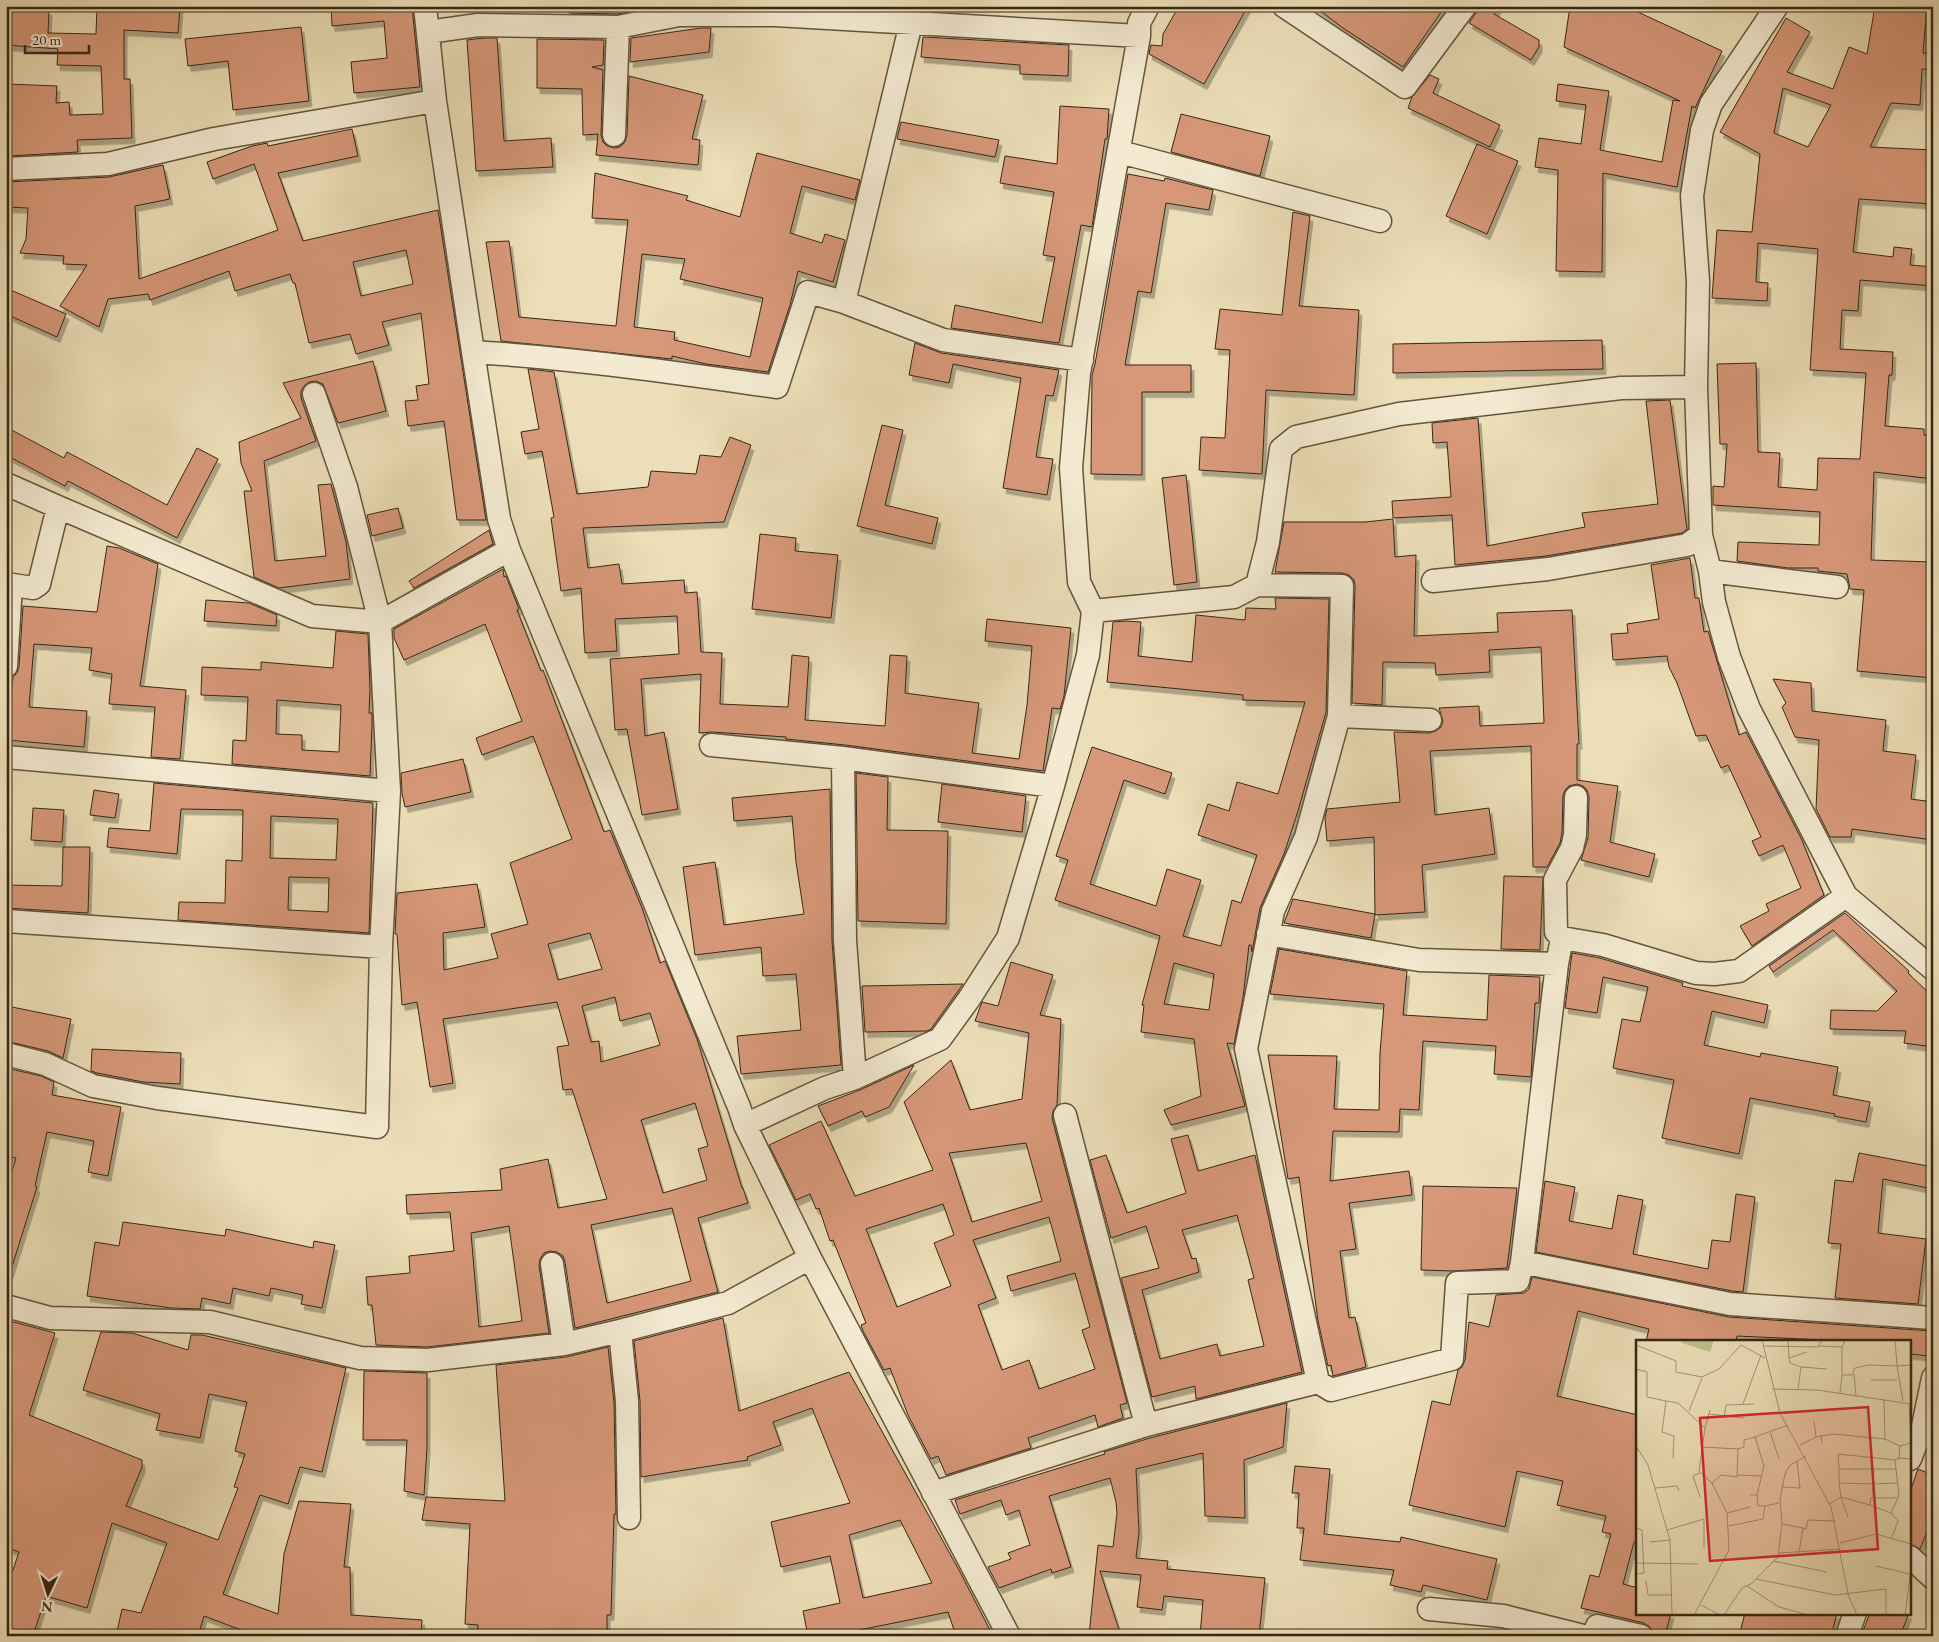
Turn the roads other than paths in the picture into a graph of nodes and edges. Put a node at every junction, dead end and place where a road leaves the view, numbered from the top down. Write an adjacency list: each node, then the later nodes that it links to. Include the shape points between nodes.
1 (425, 6): 8 (street)
2 (1148, 6): 9 (street, via 1139,23)
3 (1284, 6): 4 (street, via 1405,87)
4 (1465, 6)
5 (1777, 6): 18 (street, via 1711,104 1702,130 1692,196 1698,281)
6 (911, 22): 7 (street, via 775,15 679,15); 9 (street); 15 (street)
7 (618, 27): 8 (street, via 478,25); 11 (street)
8 (428, 32): 10 (street)
9 (1139, 36): 12 (street)
10 (435, 100): 13 (street, via 214,139 108,164); 16 (street)
11 (614, 135)
12 (1120, 152): 14 (street); 17 (street)
13 (6, 169)
14 (1380, 221)
15 (844, 302): 16 (street, via 808,292 777,387 634,366); 17 (street, via 944,340)
16 (473, 352): 23 (street, via 499,519)
17 (1082, 360): 29 (street, via 1070,468 1079,582)
18 (1696, 387): 22 (street); 27 (street, via 1621,388 1399,414 1296,437 1281,449 1268,542)
19 (314, 394): 30 (street, via 346,487)
20 (6, 484): 21 (street)
21 (58, 507): 26 (street, via 39,584 33,588); 30 (street, via 312,616)
22 (1701, 535): 24 (street); 25 (street, via 1678,547 1548,569)
23 (508, 550): 30 (street); 50 (street)
24 (1710, 571): 28 (street); 40 (street, via 1714,602 1729,657 1749,709)
25 (1433, 582)
26 (9, 584): 31 (street)
27 (1257, 585): 29 (street, via 1234,597); 32 (street, via 1342,586)
28 (1837, 587)
29 (1093, 611): 37 (street, via 1088,655)
30 (380, 622): 38 (street)
31 (6, 666)
32 (1339, 716): 33 (street); 42 (street, via 1306,837 1273,911)
33 (1430, 720)
34 (711, 744): 36 (street)
35 (6, 757): 38 (street)
36 (843, 758): 37 (street); 48 (street, via 845,940)
37 (1053, 786): 48 (street, via 1008,938 968,999 940,1039)
38 (390, 791): 44 (street)
39 (1576, 796): 43 (street, via 1572,848 1555,880 1556,932)
40 (1846, 896): 43 (street, via 1739,971 1696,973 1603,945); 46 (street)
41 (6, 921): 44 (street)
42 (1268, 934): 45 (street, via 1419,960); 59 (street, via 1246,1049)
43 (1562, 938): 45 (street)
44 (381, 947): 47 (street, via 377,1127 156,1098 93,1086 45,1064)
45 (1557, 964): 52 (street)
46 (1933, 969)
47 (6, 1054)
48 (855, 1078): 50 (street, via 825,1088)
49 (1065, 1115): 60 (street)
50 (745, 1125): 51 (street)
51 (810, 1258): 56 (street, via 728,1303); 62 (street)
52 (1522, 1262): 55 (street, via 1730,1304); 59 (street, via 1518,1281 1457,1283 1452,1359 1331,1390)
53 (552, 1264): 57 (street)
54 (6, 1306): 57 (street, via 50,1318 210,1322 360,1358 428,1360)
55 (1933, 1318)
56 (620, 1331): 57 (street); 63 (street, via 627,1401)
57 (564, 1344)
58 (1933, 1378): 61 (street, via 1923,1426)
59 (1318, 1382): 60 (street)
60 (1146, 1425): 62 (street)
61 (1912, 1454)
62 (933, 1492): 68 (street)
63 (629, 1518)
64 (1912, 1559): 65 (street)
65 (1933, 1578)
66 (1429, 1608): 69 (street, via 1504,1616)
67 (1855, 1614): 72 (street)
68 (1009, 1636)
69 (1583, 1636)
70 (1594, 1636): 71 (street, via 1597,1626)
71 (1641, 1636)
72 (1848, 1636)

